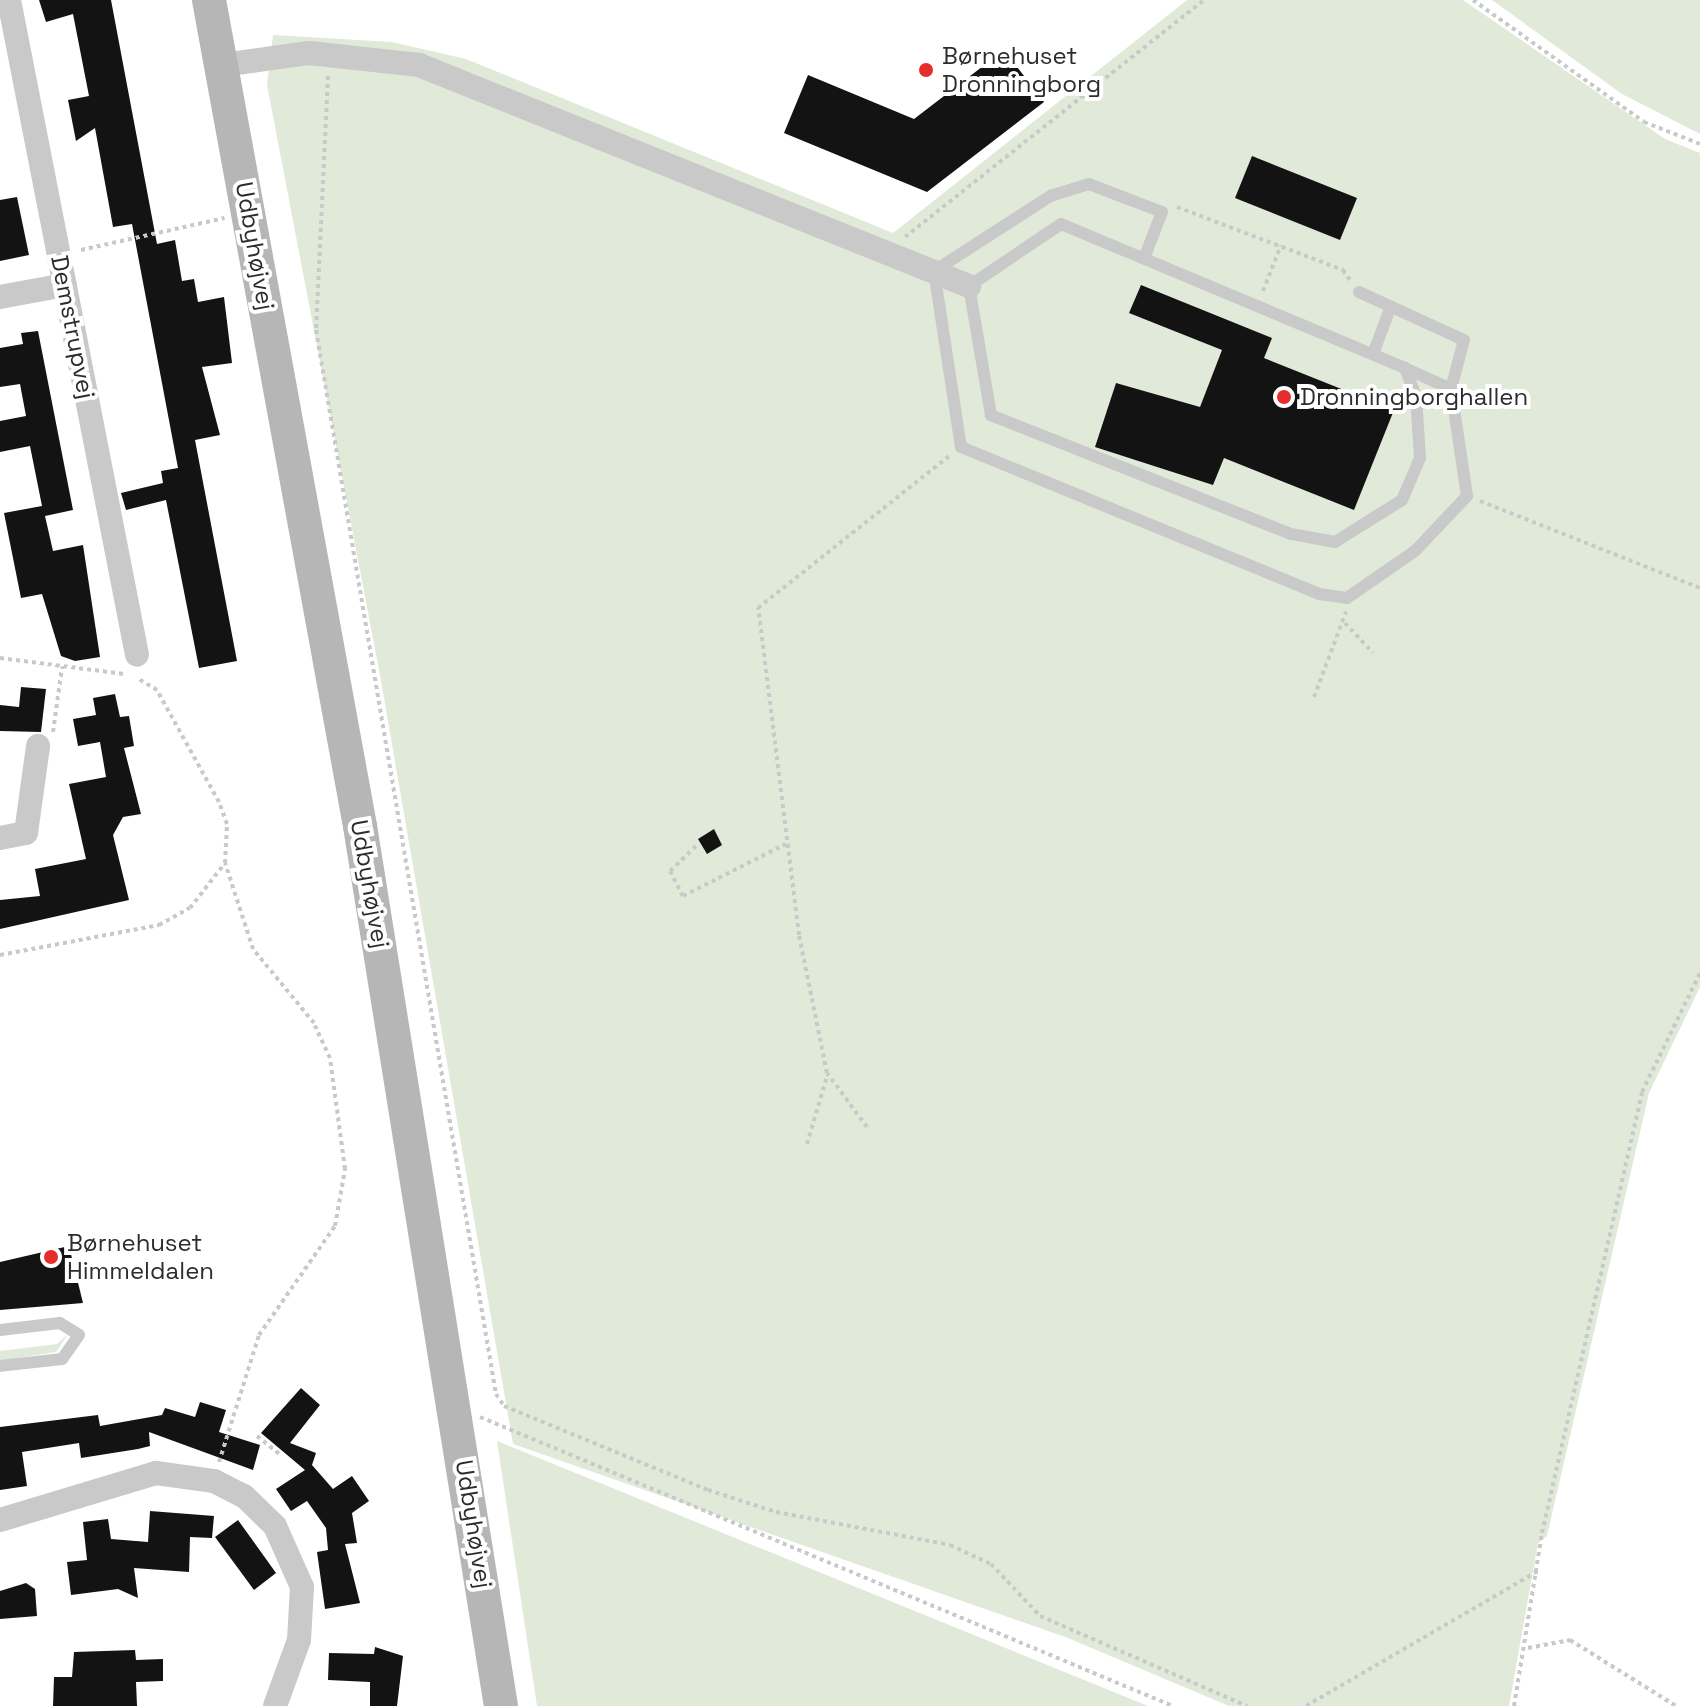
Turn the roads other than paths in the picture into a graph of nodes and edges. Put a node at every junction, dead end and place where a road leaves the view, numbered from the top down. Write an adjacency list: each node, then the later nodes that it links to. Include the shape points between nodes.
1 (209, 0): 3 (street, Udbyhøjvej)
2 (7, 11): 6 (street, Demstrupvej)
3 (222, 65): 5 (street, via 328,54 371,56 444,74); 21 (street, Udbyhøjvej, via 458,1422)
4 (1145, 256): 5 (lane, via 1162,212 1089,184 1052,195); 7 (lane, via 1061,224); 11 (lane)
5 (934, 271): 7 (street); 13 (lane, via 961,447 1319,594 1347,598 1415,551 1467,496)
6 (65, 285): 9 (street); 14 (street, Demstrupvej)
7 (969, 286): 12 (lane, via 991,415 1291,534 1335,542 1402,500 1420,458)
8 (1359, 292): 10 (lane)
9 (0, 297)
10 (1391, 306): 11 (lane); 13 (lane, via 1464,340)
11 (1373, 354): 12 (lane)
12 (1405, 368): 13 (lane)
13 (1451, 389)
14 (137, 655)
15 (38, 746): 16 (street, via 26,833)
16 (0, 838)
17 (0, 1330): 18 (lane, via 60,1323 79,1335 62,1359)
18 (0, 1366)
19 (0, 1520): 20 (street, via 156,1473 214,1481 244,1496 275,1526 297,1567 301,1625)
20 (275, 1706)
21 (501, 1706)

